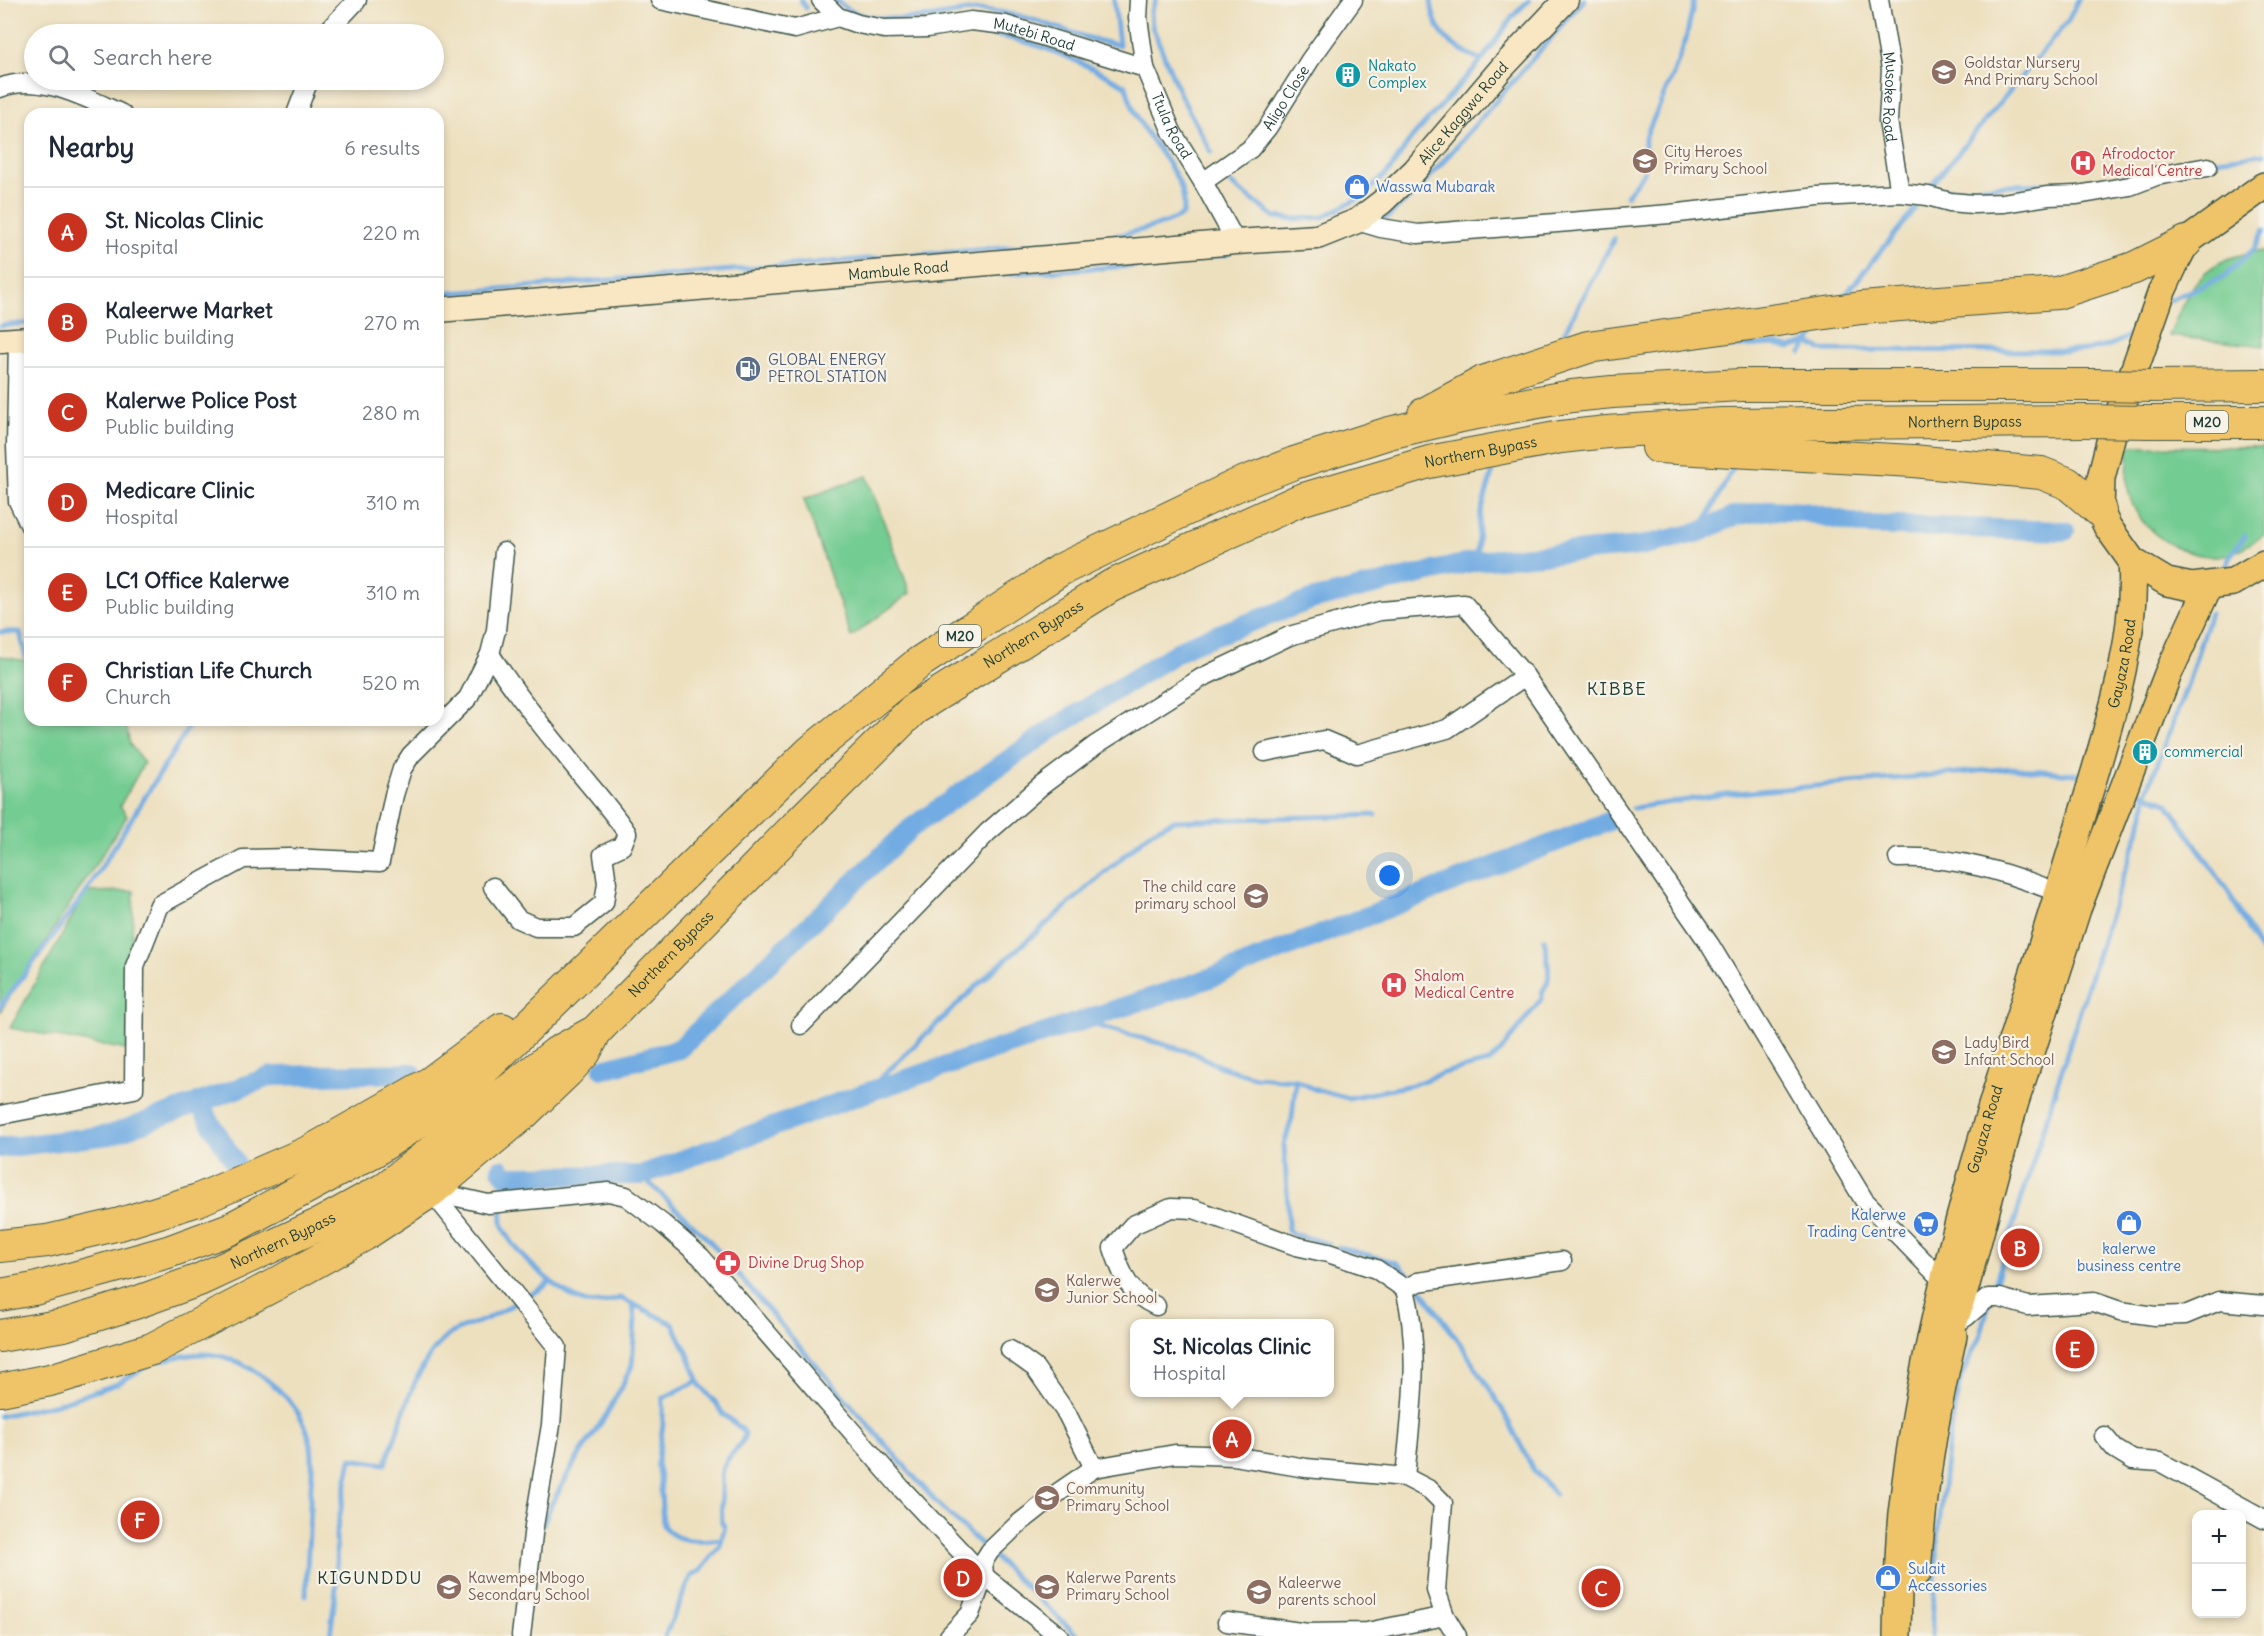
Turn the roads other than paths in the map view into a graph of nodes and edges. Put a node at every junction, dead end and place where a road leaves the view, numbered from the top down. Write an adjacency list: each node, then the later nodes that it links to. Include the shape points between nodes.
1 (357, 0): 9 (street)
2 (660, 0): 8 (street, via 795,29)
3 (821, 0): 8 (street, Mutebi Road)
4 (1139, 0): 10 (street, Ttula Road)
5 (1353, 0): 18 (street, Aligo Close, via 1250,149)
6 (1566, 0): 23 (street, Alice Kaggwa Road, via 1415,170)
7 (1879, 0): 20 (street, Musoke Road, via 1891,69 1888,122)
8 (838, 17): 10 (street, Mutebi Road, via 884,29 971,21 1006,25)
9 (335, 24)
10 (1146, 68): 18 (street, Ttula Road, via 1172,132)
11 (24, 83): 12 (street, via 14,82)
12 (0, 88)
13 (62, 90): 15 (street)
14 (305, 90): 16 (street)
15 (109, 108)
16 (298, 108)
17 (2208, 167): 20 (street, via 2156,176 2130,186 2003,203 1950,202)
18 (1203, 182): 24 (street, Ttula Road)
19 (2264, 186): 22 (main road)
20 (1900, 193): 23 (street, via 1418,234)
21 (2264, 210): 22 (main road)
22 (2220, 217): 25 (main road)
23 (1357, 221): 24 (street, Mambule Road, via 1317,237)
24 (1236, 242): 26 (street, Mambule Road)
25 (2186, 242): 30 (highway, via 2134,268 2057,292 1861,308 1588,347 1483,382); 32 (main road, via 2162,291 2112,434 2101,478)
26 (444, 309)
27 (16, 340): 33 (street, via 18,501)
28 (2264, 385): 30 (highway, M20, bridge, via 1741,385 1612,392 1502,408)
29 (2264, 422): 31 (highway, Northern Bypass / M20, bridge, via 1722,424 1561,437)
30 (1389, 433): 46 (highway, M20, via 1235,486 1060,570 920,662 810,752)
31 (1488, 450): 32 (highway, via 1678,446 2041,472 2067,483); 48 (highway, Northern Bypass / M20, via 1364,480 1300,500 1246,523 1110,586 914,709)
32 (2100, 511): 35 (main road)
33 (24, 514)
34 (504, 552): 38 (street)
35 (2132, 561): 37 (main road, via 2167,582); 45 (main road, Gayaza Road, via 2131,624 2123,663 2103,747)
36 (2264, 564): 37 (main road, via 2234,582)
37 (2208, 586): 58 (main road, Gayaza Road, via 2168,674 2077,909 2030,1053)
38 (489, 654): 40 (street, via 468,698); 44 (street, via 627,833 622,846 603,855 607,883 604,903 574,927 536,927 518,919)
39 (1525, 676): 42 (street, via 1447,729 1357,754 1324,740); 47 (street, via 1464,604 1452,604 1380,612 1289,636 1201,678 1097,744 988,832); 53 (street, via 1710,945 1864,1200)
40 (444, 722)
41 (440, 726): 49 (street, via 402,769 380,862 243,859 159,905 135,966 134,1089)
42 (1265, 752)
43 (1898, 858): 45 (street, via 1917,857 2018,876)
44 (493, 886)
45 (2059, 893): 53 (main road, Gayaza Road, via 1996,1091)
46 (566, 988): 51 (highway, via 522,1014 430,1083 311,1151 198,1200 120,1224); 55 (highway, M20, via 490,1065 433,1112 294,1196 230,1229 168,1252)
47 (801, 1026)
48 (596, 1031): 50 (highway, via 585,1052 567,1072); 59 (highway, Northern Bypass / M20, via 556,1053 384,1189 320,1224 199,1280 135,1304 64,1324)
49 (0, 1114)
50 (431, 1191): 61 (highway, via 354,1241 152,1349 50,1380); 66 (street, via 488,1204 609,1192 626,1196 701,1257 901,1488); 69 (street, via 557,1347 551,1425)
51 (0, 1246)
52 (1562, 1261): 54 (street)
53 (1945, 1283): 73 (main road, Gayaza Road, via 1920,1390 1902,1514)
54 (1411, 1286): 57 (street, via 1376,1269 1296,1246 1194,1209 1171,1208 1133,1225 1113,1248 1132,1291); 64 (street, via 1414,1381)
55 (0, 1295)
56 (2264, 1305): 58 (street, via 2219,1301 2185,1315 2156,1316 2120,1311 2094,1302 2028,1306 1988,1298)
57 (1156, 1306)
58 (1952, 1327): 74 (main road, Gayaza Road, via 1925,1486)
59 (0, 1336)
60 (1010, 1350): 63 (street, via 1035,1368 1067,1414)
61 (0, 1390)
62 (2104, 1436): 65 (street, via 2115,1449 2133,1460 2160,1462)
63 (1094, 1468): 64 (street, via 1175,1454 1234,1456 1306,1468); 66 (street, via 1017,1525)
64 (1405, 1477): 67 (street, via 1430,1490 1443,1503 1436,1590)
65 (2264, 1519)
66 (986, 1563): 70 (street, via 970,1614); 71 (street)
67 (1445, 1616): 68 (street, via 1367,1632 1308,1633); 72 (street)
68 (1227, 1622)
69 (521, 1636)
70 (949, 1636)
71 (1059, 1636)
72 (1457, 1636)
73 (1897, 1636)
74 (1914, 1636)

